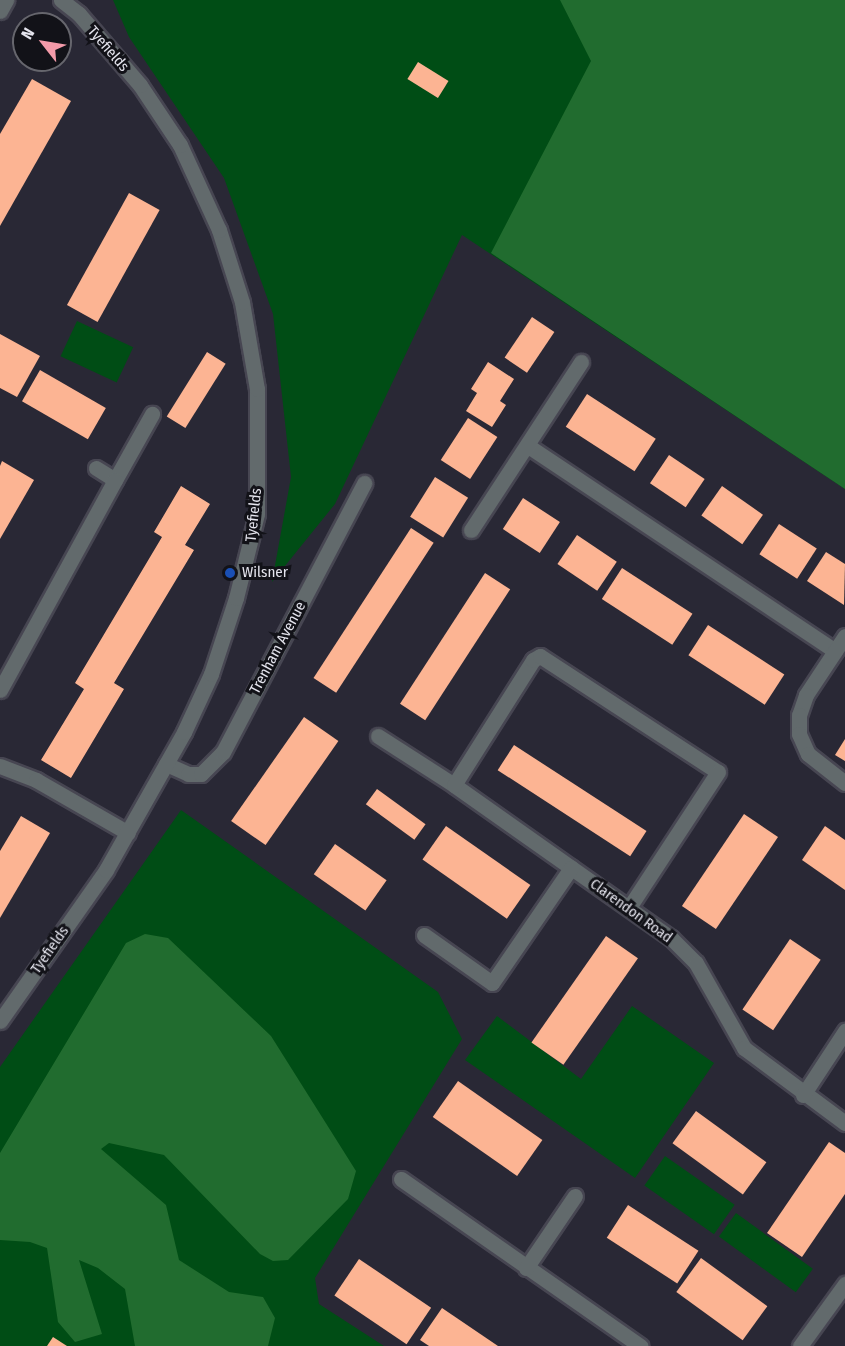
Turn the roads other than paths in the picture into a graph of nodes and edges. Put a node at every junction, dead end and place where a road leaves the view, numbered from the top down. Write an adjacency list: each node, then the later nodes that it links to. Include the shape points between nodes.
1 (6, 0): 3 (street)
2 (61, 0): 15 (street, Tyefields, via 140,85 180,145 219,230 242,302 257,389 257,514 249,557 210,674)
3 (0, 11)
4 (581, 362): 6 (street)
5 (152, 414): 8 (street)
6 (528, 446): 10 (street); 12 (street)
7 (96, 468): 8 (street)
8 (115, 480): 13 (street)
9 (364, 483): 15 (street, Trenham Avenue, via 222,752 201,774 188,774)
10 (471, 530)
11 (845, 636): 12 (street)
12 (835, 651): 17 (street, via 806,695 799,715 800,734 808,754)
13 (0, 690)
14 (378, 736): 18 (street, Clarendon Road)
15 (166, 764): 19 (street, Tyefields)
16 (0, 766): 19 (street, via 36,780)
17 (845, 783)
18 (454, 785): 20 (street, Clarendon Road); 21 (street, via 533,660 540,656 718,772)
19 (128, 833): 23 (street, Tyefields)
20 (572, 868): 21 (street, Clarendon Road); 22 (street, via 492,983)
21 (630, 906): 25 (street, Clarendon Road, via 696,963 744,1048)
22 (423, 935)
23 (0, 1021)
24 (845, 1031): 25 (street)
25 (803, 1095): 26 (street, Clarendon Road)
26 (845, 1123)
27 (401, 1179): 29 (street)
28 (575, 1196): 29 (street)
29 (526, 1268): 31 (street)
30 (845, 1284): 32 (street)
31 (640, 1346)
32 (800, 1346)

